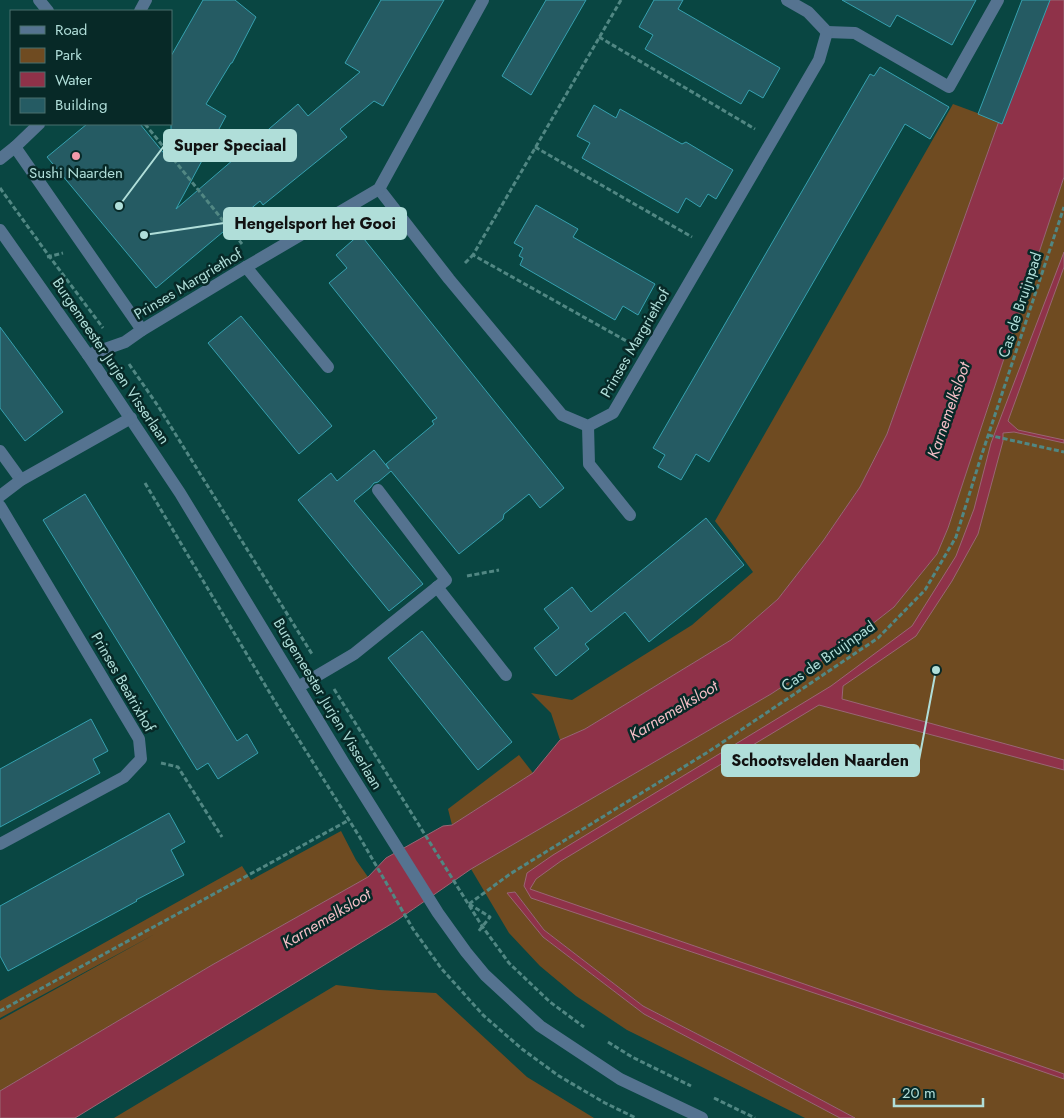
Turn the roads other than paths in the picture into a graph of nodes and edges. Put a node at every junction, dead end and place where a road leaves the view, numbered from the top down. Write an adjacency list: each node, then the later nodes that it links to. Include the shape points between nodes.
1 (39, 0): 5 (street)
2 (483, 0): 10 (street)
3 (787, 0): 6 (street, via 808,12)
4 (998, 0): 6 (street, via 949,87 855,33)
5 (47, 10)
6 (827, 32): 17 (street, Prinses Margriethof, via 819,60 612,413)
7 (38, 125): 8 (street)
8 (15, 147): 9 (street); 13 (street)
9 (0, 159)
10 (379, 189): 12 (street, Prinses Margriethof); 17 (street, via 562,415)
11 (0, 230): 14 (street, Burgemeester Jurjen Visserlaan)
12 (252, 265): 13 (street, Prinses Margriethof); 15 (street)
13 (142, 330): 14 (street, Prinses Margriethof, via 125,342)
14 (88, 355): 16 (street, Burgemeester Jurjen Visserlaan)
15 (328, 367)
16 (131, 418): 19 (street); 26 (street, Burgemeester Jurjen Visserlaan)
17 (588, 426): 23 (street, via 589,464)
18 (0, 451): 19 (street)
19 (21, 480): 21 (street)
20 (378, 490): 24 (street)
21 (0, 496)
22 (0, 506): 27 (street, Prinses Beatrixhof, via 139,739 141,759 124,777)
23 (630, 516)
24 (441, 583): 25 (street); 26 (street, via 354,654)
25 (506, 675)
26 (298, 687): 28 (street, Burgemeester Jurjen Visserlaan, via 438,913 485,975 540,1026 620,1079)
27 (0, 844)
28 (702, 1118)

